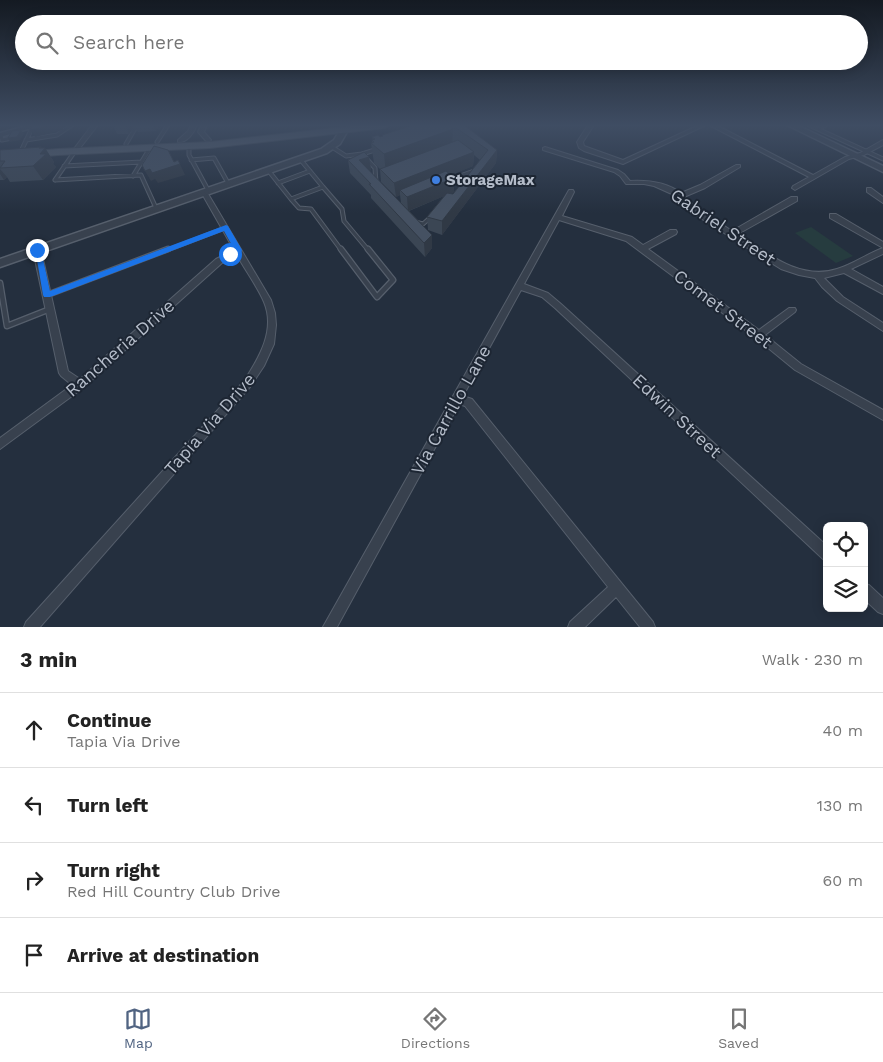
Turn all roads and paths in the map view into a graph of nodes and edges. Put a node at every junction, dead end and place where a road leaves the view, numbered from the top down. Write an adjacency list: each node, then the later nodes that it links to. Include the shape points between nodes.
1 (18, 154): 15 (main road)
2 (72, 154): 21 (lane)
3 (147, 154): 19 (lane)
4 (189, 154): 18 (lane)
5 (313, 154): 17 (street)
6 (343, 154): 7 (lane)
7 (360, 154)
8 (362, 154): 35 (lane, via 375,168 376,183)
9 (562, 154): 39 (street, Gabriel Street, via 616,171 628,183 656,184)
10 (599, 154): 11 (street, via 623,162)
11 (640, 154)
12 (772, 154): 29 (street)
13 (852, 154): 16 (street)
14 (859, 154): 16 (street)
15 (2, 156)
16 (856, 156): 23 (street); 29 (street)
17 (300, 159): 24 (street); 26 (lane)
18 (191, 160): 31 (lane, via 214,158); 37 (lane)
19 (142, 162): 21 (lane); 27 (lane)
20 (478, 164): 25 (lane)
21 (64, 166): 27 (lane, via 55,180)
22 (738, 166): 39 (street, via 692,193)
23 (883, 168)
24 (268, 170): 30 (lane); 31 (street)
25 (477, 170): 28 (lane); 32 (lane)
26 (310, 171): 30 (lane); 33 (lane)
27 (133, 176): 43 (lane, via 141,175)
28 (472, 176)
29 (813, 178): 34 (street)
30 (278, 183): 40 (lane)
31 (228, 184): 37 (street)
32 (440, 184)
33 (323, 187): 40 (lane); 40 (lane, via 342,209 344,221 393,280 378,297 311,209 299,208)
34 (795, 188)
35 (382, 189)
36 (869, 190): 42 (street)
37 (206, 191): 43 (street); 48 (street, Tapia Via Drive)
38 (571, 192): 45 (street, Via Carrillo Lane)
39 (680, 196): 50 (street, Gabriel Street, via 694,210)
40 (291, 199)
41 (794, 200): 50 (street)
42 (883, 201)
43 (156, 208): 53 (street)
44 (436, 212): 47 (lane, via 423,224)
45 (558, 216): 52 (street, Comet Street, via 615,234); 60 (street, Via Carrillo Lane)
46 (833, 216): 51 (street)
47 (414, 222)
48 (226, 228): 54 (street, Tapia Via Drive); 62 (lane)
49 (673, 232): 52 (street)
50 (732, 234): 58 (street, Gabriel Street, via 784,267)
51 (883, 245)
52 (643, 249): 68 (street, Comet Street)
53 (37, 250): 56 (street); 62 (street)
54 (239, 250): 69 (street, Rancheria Drive, via 219,261); 77 (street, Tapia Via Drive, via 271,313 269,344 261,363 247,384)
55 (883, 251): 57 (street)
56 (0, 263)
57 (844, 269): 58 (street); 61 (street)
58 (819, 277): 66 (street, via 837,298)
59 (0, 284): 65 (lane)
60 (520, 286): 70 (street, Via Carrillo Lane); 73 (street, Edwin Street, via 545,295 558,306)
61 (883, 291)
62 (47, 295): 63 (street)
63 (50, 309): 65 (lane); 69 (street, via 64,373)
64 (792, 310): 68 (street)
65 (7, 326): 67 (lane)
66 (883, 327)
67 (0, 328)
68 (759, 335): 71 (street, Comet Street, via 798,367)
69 (80, 385): 72 (street, Rancheria Drive)
70 (457, 399): 74 (street, via 468,402); 78 (street, Via Carrillo Lane)
71 (883, 415)
72 (0, 444)
73 (823, 551)
74 (618, 587): 79 (street); 80 (street)
75 (868, 594): 76 (street)
76 (883, 608)
77 (31, 627)
78 (330, 627)
79 (575, 627)
80 (648, 627)

